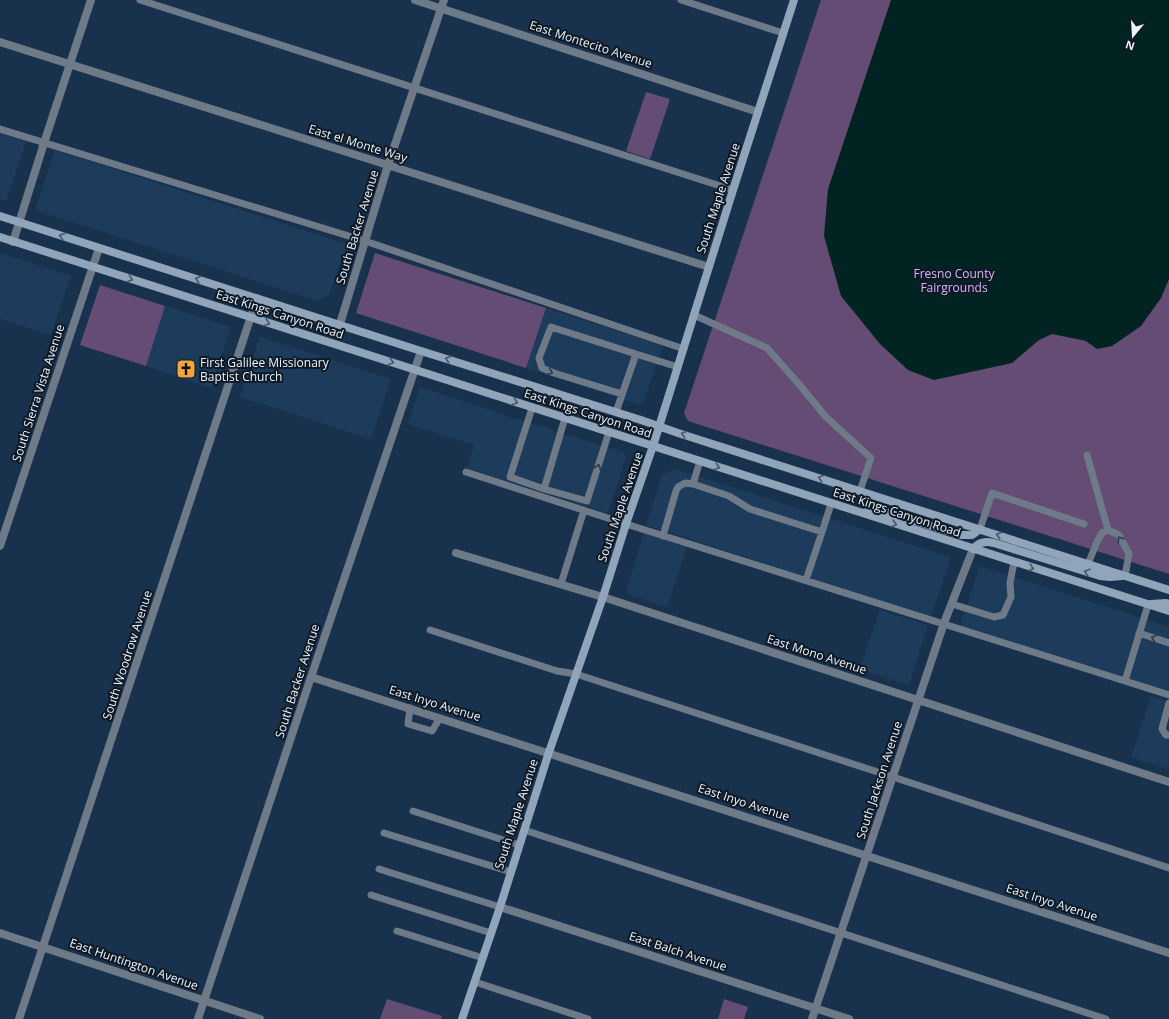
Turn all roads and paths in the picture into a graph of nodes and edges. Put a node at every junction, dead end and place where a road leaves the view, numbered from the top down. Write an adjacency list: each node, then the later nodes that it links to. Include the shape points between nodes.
1 (91, 0): 9 (street)
2 (140, 0): 10 (lane)
3 (415, 0): 6 (street, East Montecito Avenue)
4 (682, 0): 7 (lane)
5 (794, 0): 7 (main road, South Maple Avenue)
6 (443, 4): 10 (street, South Backer Avenue); 11 (street, East Montecito Avenue)
7 (784, 33): 11 (main road, South Maple Avenue)
8 (0, 42): 9 (street, East el Monte Way)
9 (70, 65): 13 (street); 14 (street, East el Monte Way)
10 (414, 88): 14 (street, South Backer Avenue); 15 (lane)
11 (758, 112): 15 (main road, South Maple Avenue)
12 (0, 129): 13 (lane)
13 (44, 143): 17 (street); 19 (lane)
14 (388, 164): 19 (street, South Backer Avenue); 23 (street, East el Monte Way)
15 (733, 190): 23 (main road, South Maple Avenue)
16 (0, 216): 17 (main road, East Kings Canyon Road)
17 (20, 222): 20 (street); 21 (main road, East Kings Canyon Road, one-way to 17)
18 (0, 237): 20 (main road, East Kings Canyon Road)
19 (365, 241): 27 (street, South Backer Avenue); 28 (lane)
20 (13, 242): 22 (main road, East Kings Canyon Road)
21 (99, 248): 22 (street, South Sierra Vista Avenue); 24 (main road, East Kings Canyon Road, one-way to 21)
22 (93, 267): 26 (main road, East Kings Canyon Road, one-way to 26); 55 (street, South Sierra Vista Avenue)
23 (709, 267): 25 (main road, South Maple Avenue)
24 (257, 298): 26 (street, South Woodrow Avenue); 27 (main road, East Kings Canyon Road)
25 (694, 314): 28 (main road, South Maple Avenue); 45 (lane, via 767,348 826,417 871,458)
26 (250, 318): 32 (main road, East Kings Canyon Road, one-way to 32); 99 (street, South Woodrow Avenue)
27 (340, 324): 29 (main road, East Kings Canyon Road)
28 (684, 349): 31 (main road, South Maple Avenue)
29 (421, 351): 32 (street, South Backer Avenue); 35 (main road, East Kings Canyon Road, one-way to 29)
30 (636, 354): 31 (lane); 33 (lane); 33 (lane, one-way to 33, via 551,327 539,358 542,368)
31 (678, 367): 37 (main road, South Maple Avenue)
32 (415, 370): 34 (main road, East Kings Canyon Road, one-way to 34); 74 (street, South Backer Avenue)
33 (622, 394): 35 (lane)
34 (532, 408): 36 (main road, East Kings Canyon Road); 44 (lane, via 510,477)
35 (616, 412): 37 (main road, East Kings Canyon Road)
36 (565, 418): 38 (main road, East Kings Canyon Road); 44 (lane)
37 (660, 426): 39 (main road, South Maple Avenue); 45 (main road, East Kings Canyon Road, one-way to 37)
38 (609, 432): 39 (main road, East Kings Canyon Road); 44 (lane, one-way to 38, via 587,501)
39 (653, 446): 41 (main road, East Kings Canyon Road); 49 (main road, South Maple Avenue)
40 (1087, 455): 52 (lane)
41 (700, 461): 43 (lane); 46 (main road, East Kings Canyon Road, one-way to 46)
42 (466, 472): 47 (lane)
43 (693, 484): 53 (lane, via 729,496 750,509); 54 (lane, via 685,483 678,487)
44 (544, 489)
45 (860, 490): 51 (main road, East Kings Canyon Road)
46 (831, 504): 48 (main road, East Kings Canyon Road); 53 (lane)
47 (584, 510): 49 (lane); 62 (lane)
48 (855, 511): 51 (main road, via 888,513 960,535 972,535); 56 (main road, East Kings Canyon Road, one-way to 56)
49 (626, 524): 54 (lane); 64 (main road, South Maple Avenue)
50 (1084, 524): 51 (lane, via 992,493)
51 (980, 529): 59 (main road, East Kings Canyon Road, one-way to 51)
52 (1108, 530): 59 (lane, via 1102,533); 60 (lane, one-way to 52, via 1129,554 1119,535)
53 (822, 532): 61 (lane)
54 (663, 536): 61 (lane)
55 (0, 546)
56 (973, 549): 58 (main road, East Kings Canyon Road); 60 (main road, one-way to 56, via 1100,576 990,542 980,543); 65 (street, South Jackson Avenue)
57 (456, 553): 62 (street, East Mono Avenue)
58 (1014, 562): 65 (lane, via 1010,583 1011,597 1003,615 994,617); 67 (main road, East Kings Canyon Road, one-way to 67)
59 (1088, 564): 60 (main road, East Kings Canyon Road)
60 (1125, 576): 63 (main road, East Kings Canyon Road)
61 (806, 580): 69 (lane)
62 (561, 584): 64 (street, East Mono Avenue)
63 (1169, 590)
64 (603, 597): 73 (main road, South Maple Avenue); 77 (street, East Mono Avenue)
65 (952, 604): 69 (street, South Jackson Avenue)
66 (1169, 604): 67 (main road)
67 (1148, 605): 68 (main road, East Kings Canyon Road); 71 (lane)
68 (1169, 612)
69 (944, 624): 75 (lane); 77 (street, South Jackson Avenue)
70 (430, 630): 73 (lane, via 557,671)
71 (1139, 633): 72 (lane, one-way to 71); 75 (lane)
72 (1169, 643)
73 (576, 674): 82 (main road, South Maple Avenue); 83 (lane)
74 (311, 677): 79 (street, East Inyo Avenue); 103 (street, South Backer Avenue)
75 (1125, 681): 76 (lane)
76 (1169, 695)
77 (919, 699): 83 (street, South Jackson Avenue); 84 (street, East Mono Avenue)
78 (1169, 703): 81 (lane, via 1162,729)
79 (410, 708): 80 (street, East Inyo Avenue); 80 (lane, via 408,724 432,731)
80 (440, 718): 82 (street, East Inyo Avenue)
81 (1169, 736)
82 (549, 752): 86 (main road, South Maple Avenue); 89 (street, East Inyo Avenue)
83 (893, 777): 89 (street, South Jackson Avenue); 90 (lane)
84 (1169, 782)
85 (413, 811): 88 (lane)
86 (524, 830): 88 (main road, South Maple Avenue); 98 (lane)
87 (384, 833): 92 (lane)
88 (519, 845): 92 (main road, South Maple Avenue)
89 (867, 854): 98 (street, South Jackson Avenue); 100 (street, East Inyo Avenue)
90 (1169, 868)
91 (379, 869): 94 (lane)
92 (511, 872): 94 (main road, South Maple Avenue)
93 (371, 895): 97 (lane)
94 (500, 907): 97 (main road, South Maple Avenue); 104 (street, East Balch Avenue)
95 (397, 931): 101 (lane)
96 (0, 933): 99 (street, East Huntington Avenue)
97 (491, 933): 101 (main road, South Maple Avenue)
98 (841, 933): 104 (street, South Jackson Avenue); 112 (lane)
99 (44, 946): 103 (street, East Huntington Avenue); 105 (street, South Woodrow Avenue)
100 (1169, 953)
101 (483, 958): 102 (main road, South Maple Avenue)
102 (475, 982): 108 (main road, South Maple Avenue); 109 (lane)
103 (204, 1001): 106 (street, South Backer Avenue); 107 (street, East Huntington Avenue)
104 (816, 1008): 110 (street, South Jackson Avenue); 111 (street, East Balch Avenue)
105 (19, 1019)
106 (198, 1019)
107 (260, 1019)
108 (462, 1019)
109 (588, 1019)
110 (812, 1019)
111 (849, 1019)
112 (1106, 1019)

